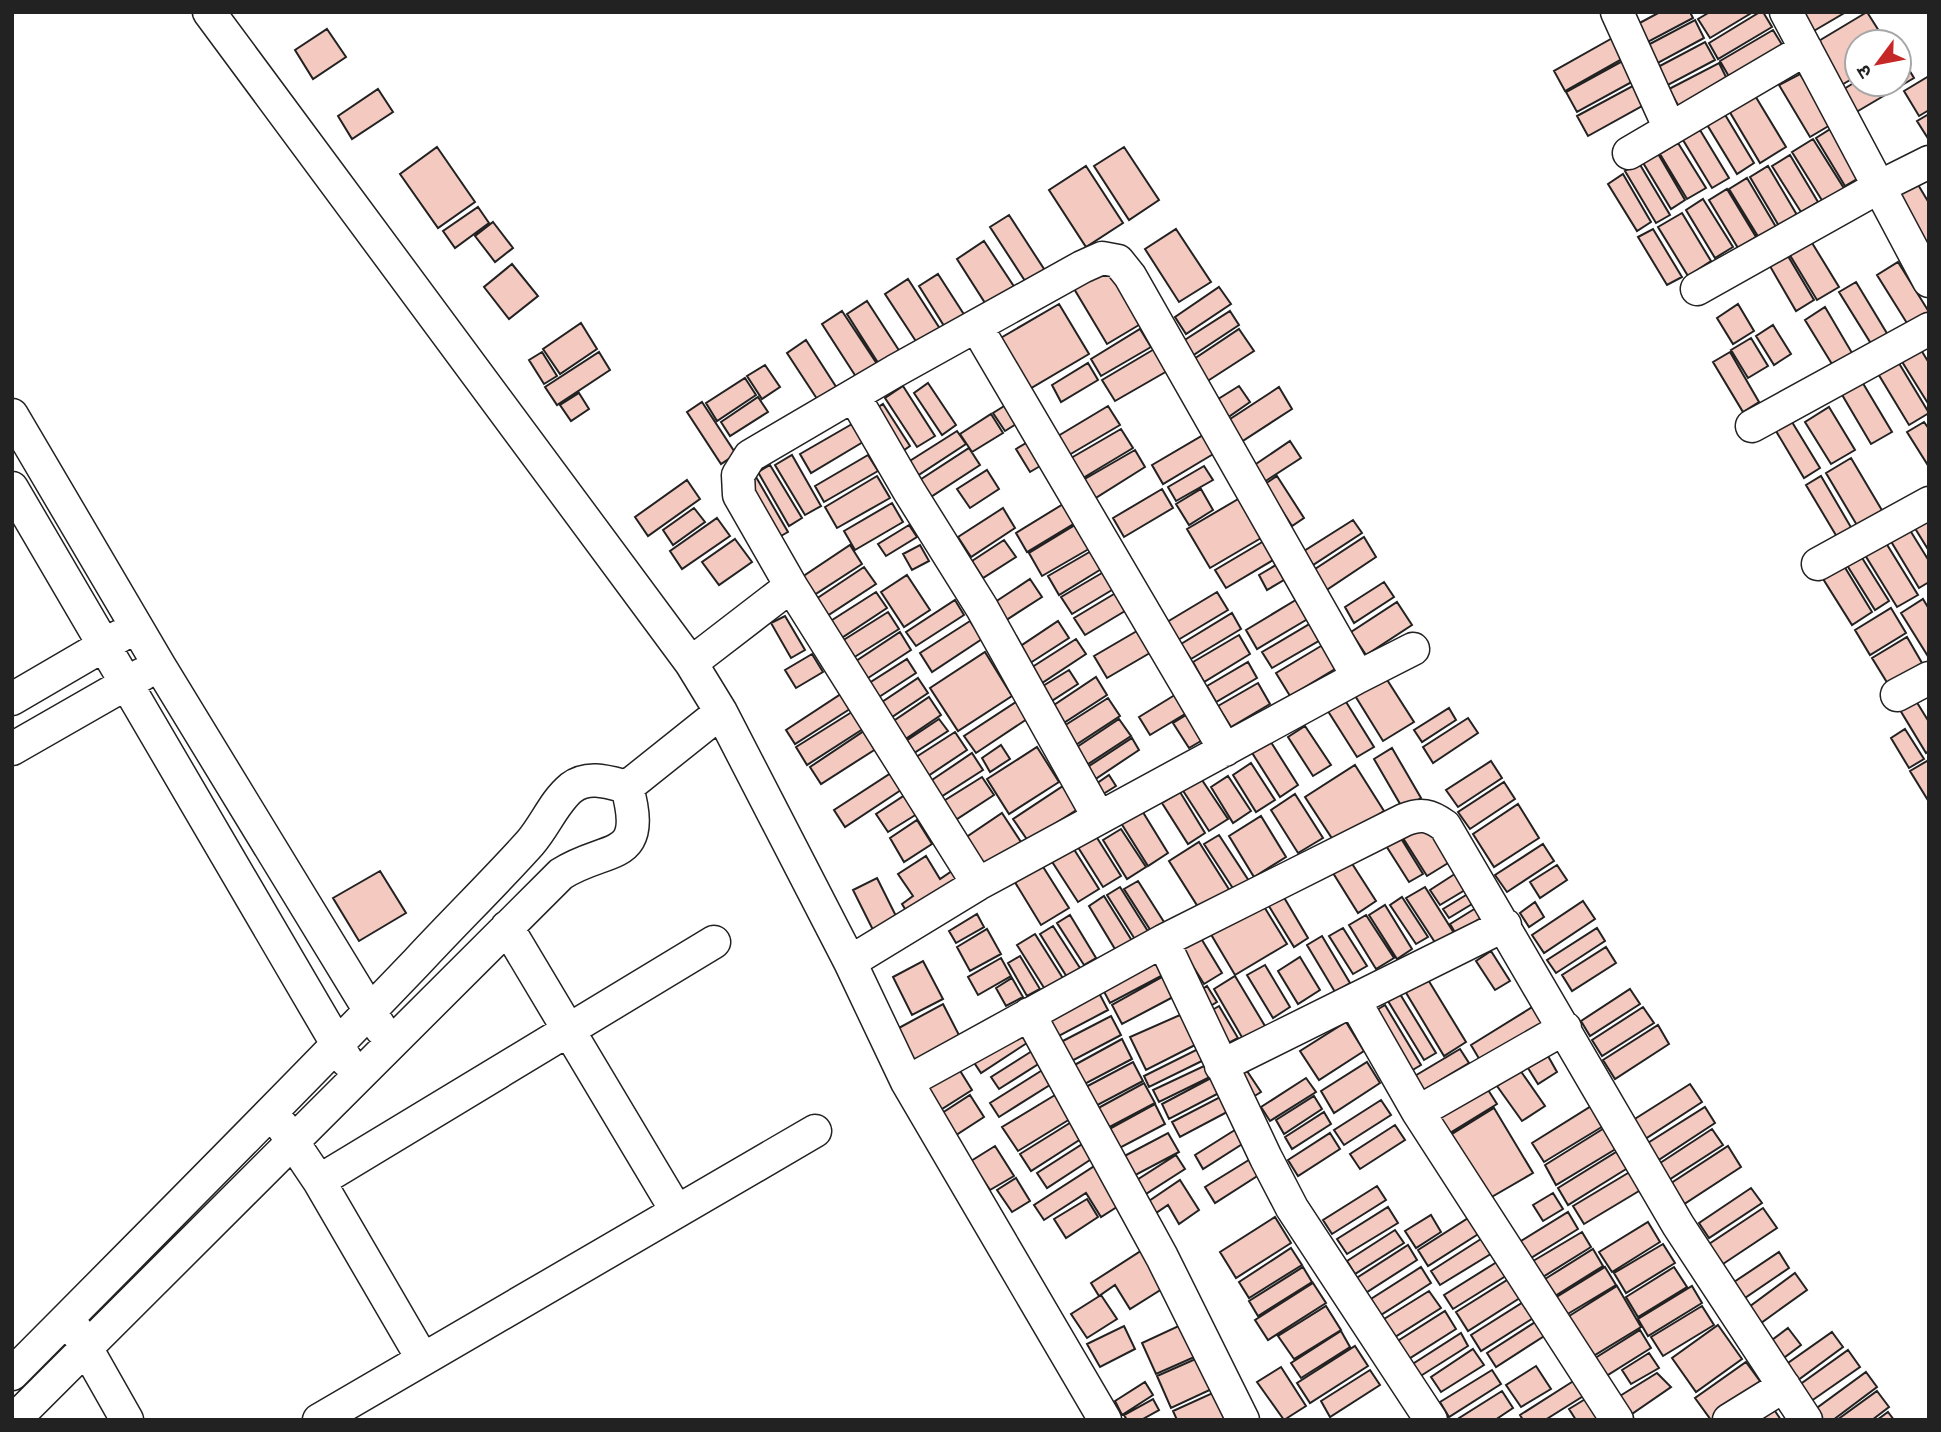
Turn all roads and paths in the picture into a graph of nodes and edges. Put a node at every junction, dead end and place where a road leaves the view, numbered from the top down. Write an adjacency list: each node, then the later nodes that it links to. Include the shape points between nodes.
1 (209, 12): 23 (street)
2 (1617, 12): 5 (street)
3 (1786, 12): 4 (street)
4 (1806, 49): 5 (street); 8 (street)
5 (1670, 129): 6 (street)
6 (1629, 153)
7 (1929, 162): 8 (street)
8 (1879, 187): 9 (street); 10 (street)
9 (1929, 281)
10 (1697, 289)
11 (976, 326): 13 (street); 25 (street, via 1102,258 1118,261); 32 (street)
12 (1929, 329): 15 (street)
13 (854, 396): 19 (street, via 750,456 738,475 739,495); 34 (street, via 982,608)
14 (12, 415): 20 (street)
15 (1752, 426)
16 (12, 488): 21 (street)
17 (1929, 503): 18 (street)
18 (1818, 564)
19 (790, 586): 23 (street); 35 (street)
20 (136, 627): 21 (street); 24 (street)
21 (103, 645): 27 (street); 29 (street)
22 (1413, 649): 25 (street)
23 (691, 663): 30 (street)
24 (159, 665): 27 (street); 42 (street)
25 (1358, 677): 32 (street)
26 (1929, 678): 28 (street)
27 (125, 684): 31 (street); 47 (street)
28 (1897, 695)
29 (12, 699)
30 (721, 712): 33 (street); 40 (street)
31 (12, 749)
32 (1225, 750): 34 (street)
33 (627, 787): 37 (street, via 634,825 622,847 561,874); 42 (street, via 594,780 574,786 530,842)
34 (1099, 818): 35 (street)
35 (978, 884): 40 (street)
36 (1505, 925): 38 (street, via 1445,826 1432,816 1416,815); 41 (street); 44 (street)
37 (507, 927): 45 (street); 46 (street)
38 (1163, 941): 43 (street); 48 (street)
39 (714, 943): 45 (street)
40 (850, 962): 50 (street)
41 (1354, 1000): 48 (street); 52 (street)
42 (369, 1012): 46 (street); 47 (street)
43 (1029, 1014): 50 (street); 66 (street, via 1168,1269)
44 (1564, 1028): 52 (street); 61 (street, via 1678,1225)
45 (569, 1030): 55 (street); 56 (street)
46 (390, 1043): 49 (street)
47 (336, 1045): 49 (street); 51 (street)
48 (1221, 1066): 67 (street, via 1292,1208)
49 (358, 1076): 54 (street)
50 (907, 1082): 65 (street)
51 (272, 1112): 54 (street); 57 (street)
52 (1418, 1112): 68 (street)
53 (815, 1131): 56 (street)
54 (292, 1141): 55 (street); 58 (street)
55 (319, 1181): 59 (street)
56 (676, 1210): 59 (street)
57 (69, 1316): 58 (street); 60 (street)
58 (87, 1348): 62 (street); 63 (street)
59 (422, 1358): 64 (street)
60 (12, 1374)
61 (1784, 1385): 69 (street); 70 (street)
62 (14, 1420)
63 (127, 1420)
64 (319, 1420)
65 (1105, 1420)
66 (1243, 1420)
67 (1431, 1420)
68 (1617, 1420)
69 (1729, 1420)
70 (1806, 1420)

